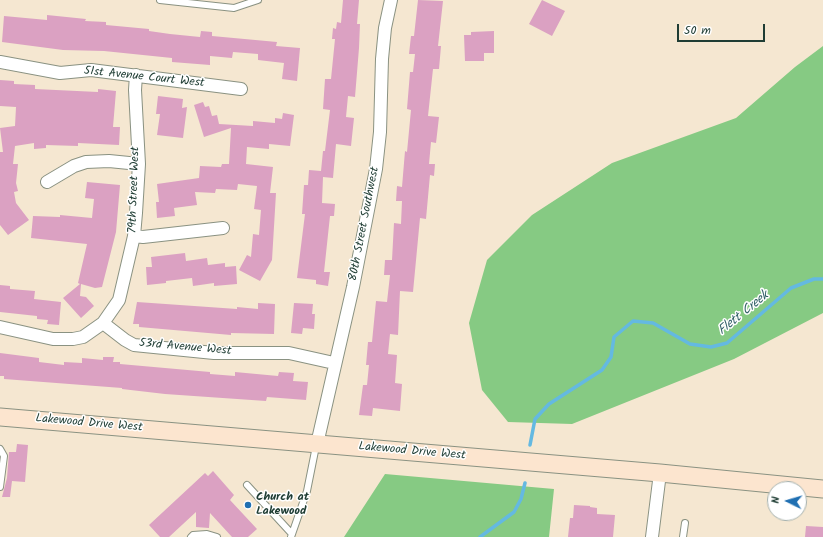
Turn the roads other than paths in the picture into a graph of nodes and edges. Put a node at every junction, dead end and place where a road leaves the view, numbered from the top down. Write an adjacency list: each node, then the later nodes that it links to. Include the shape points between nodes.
1 (160, 0): 2 (lane, via 234,8)
2 (258, 0)
3 (391, 0): 13 (street, 80th Street Southwest, via 385,28 376,168 353,287)
4 (0, 62): 5 (street, 51st Avenue Court West, via 60,73 91,70)
5 (136, 75): 6 (street, 51st Avenue Court West); 7 (street, 79th Street West)
6 (241, 89)
7 (138, 164): 8 (street, via 86,162 68,169); 10 (street, 79th Street West)
8 (48, 182)
9 (223, 228): 10 (street)
10 (134, 236): 11 (street, 79th Street West, via 119,300)
11 (103, 323): 12 (street, via 83,336 64,340 44,338); 13 (street, 53rd Avenue West, via 134,345 214,354 289,353)
12 (0, 327)
13 (334, 363): 15 (street, 80th Street Southwest)
14 (0, 417): 15 (main road, Lakewood Drive West)
15 (316, 444): 17 (main road, Lakewood Drive West); 22 (lane, via 307,491)
16 (0, 449): 19 (lane, via 4,456)
17 (660, 473): 20 (main road, Lakewood Drive West); 25 (street)
18 (246, 485): 22 (lane)
19 (0, 487)
20 (823, 489)
21 (685, 523): 26 (lane)
22 (292, 535)
23 (191, 537): 24 (lane, via 207,534)
24 (217, 537)
25 (652, 537)
26 (683, 537)

